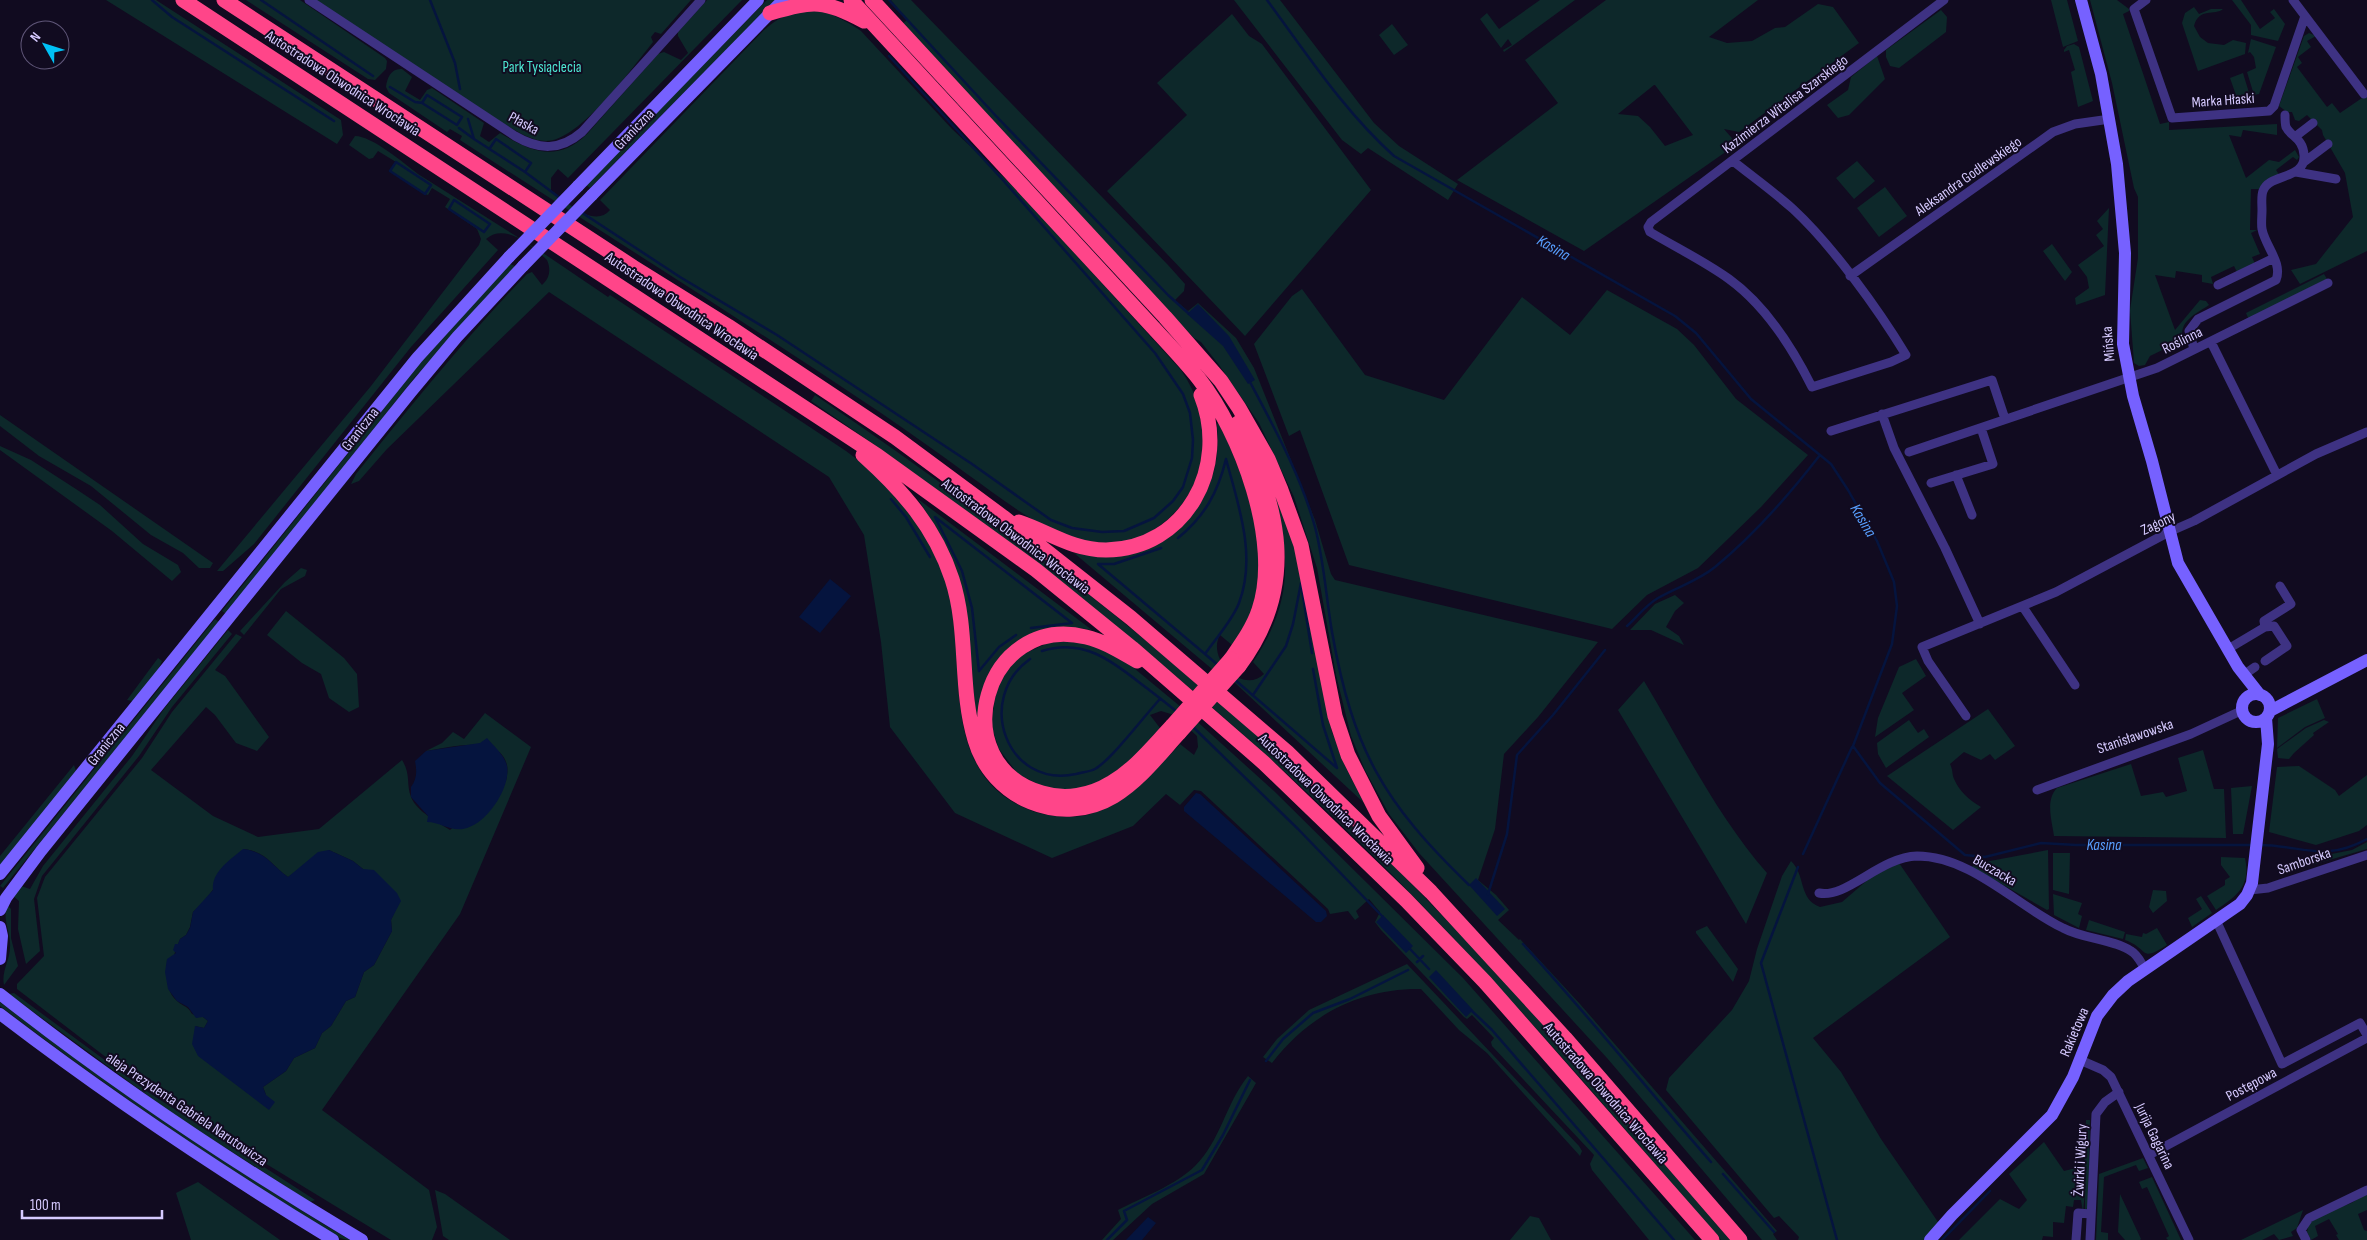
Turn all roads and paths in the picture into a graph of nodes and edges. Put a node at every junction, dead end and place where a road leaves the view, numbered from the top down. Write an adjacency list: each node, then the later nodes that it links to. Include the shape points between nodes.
1 (183, 0): 40 (highway, Autostradowa Obwodnica Wrocławia)
2 (224, 0): 48 (highway, Autostradowa Obwodnica Wrocławia, via 624,262 728,326 895,437)
3 (308, 0): 4 (street, Płaska, via 515,136 532,145 550,147 565,144 582,132)
4 (701, 0)
5 (758, 0): 71 (street, Graniczna, bridge, via 508,256 417,358)
6 (783, 0): 14 (street, Graniczna)
7 (851, 0): 17 (highway)
8 (872, 0): 16 (highway)
9 (878, 0): 16 (highway)
10 (1944, 0): 24 (street, Kazimierza Witalisa Szarskiego)
11 (2081, 0): 20 (street, Mińska)
12 (2146, 0): 15 (street, Marka Hłaski, via 2134,9 2172,118 2269,111 2274,106)
13 (2293, 0): 15 (street)
14 (770, 13): 17 (highway, via 812,0 827,3); 75 (street, Graniczna, bridge, via 457,337 41,851)
15 (2305, 16): 18 (street)
16 (888, 17): 35 (highway)
17 (876, 28): 34 (highway)
18 (2364, 94)
19 (2285, 116): 22 (street, via 2286,128)
20 (2110, 119): 29 (street, Aleksandra Godlewskiego, via 2075,124 2053,132); 36 (street, Mińska, via 2124,236 2122,320)
21 (2313, 123): 22 (street)
22 (2296, 136): 25 (street)
23 (2328, 144): 25 (street)
24 (1733, 161): 29 (street, via 1814,230); 29 (street, Kazimierza Witalisa Szarskiego, via 1648,227 1650,232 1708,265 1741,289 1782,336 1812,387 1906,355)
25 (2304, 162): 26 (street)
26 (2296, 172): 27 (street); 28 (street, via 2266,185 2263,192 2262,230)
27 (2336, 179)
28 (2274, 258): 31 (street); 33 (street, via 2278,271 2276,280 2198,319 2191,327 2188,335)
29 (1850, 276)
30 (2328, 283): 32 (street, Roślinna)
31 (2218, 285)
32 (2210, 342): 33 (street, Roślinna); 44 (street)
33 (2194, 350): 36 (street, Roślinna, via 2156,368)
34 (1178, 355): 48 (highway, via 1205,405 1212,444 1203,483 1176,521 1142,542 1107,550 1068,544); 57 (highway, via 1202,383 1236,445 1255,495 1264,538 1266,574 1261,604)
35 (1201, 359): 57 (highway, via 1246,441 1266,492 1275,536 1277,575 1272,607 1261,634); 73 (highway, via 1239,408 1268,459 1281,490 1302,553 1335,716 1354,771 1379,816 1413,861)
36 (2128, 376): 38 (street, Roślinna); 49 (street, Mińska)
37 (1882, 414): 38 (street, via 1992,380); 41 (street); 52 (street, via 1894,448)
38 (2004, 415): 39 (street, Roślinna)
39 (1981, 428): 43 (street, Roślinna); 45 (street, via 1994,464)
40 (837, 430): 59 (highway, Autostradowa Obwodnica Wrocławia, via 1036,570); 67 (highway, via 909,500 939,545 953,581 958,606 969,713 975,739 984,763 1003,786 1024,800 1045,807 1062,809 1092,805 1127,786)
41 (1831, 431)
42 (2367, 432): 44 (street, Zagony)
43 (1909, 452)
44 (2277, 475): 49 (street, Zagony)
45 (1956, 476): 46 (street); 47 (street)
46 (1931, 484)
47 (1972, 515)
48 (1003, 517): 73 (highway, Autostradowa Obwodnica Wrocławia, via 1166,647 1287,752)
49 (2169, 532): 51 (street, Zagony); 54 (street, Mińska, via 2182,571)
50 (2280, 586): 53 (street, via 2291,604 2264,621)
51 (2023, 607): 52 (street, Zagony); 60 (street)
52 (1980, 624): 65 (street, Zagony, via 1922,647)
53 (2265, 627): 54 (street); 56 (street, via 2274,626 2287,646)
54 (2228, 649): 58 (street, Mińska)
55 (2367, 660): 61 (street)
56 (2265, 661)
57 (1235, 663): 67 (highway, bridge)
58 (2246, 670): 62 (street, Mińska); 63 (street, Mińska)
59 (1169, 680): 67 (highway, via 1094,640 1070,634 1047,636 1023,646 998,670 986,697 984,721 989,743 1005,770 1030,788 1059,797 1090,793 1111,783); 92 (highway, Autostradowa Obwodnica Wrocławia, via 1264,763 1413,907 1490,989)
60 (2075, 685)
61 (2304, 692): 62 (street); 64 (street)
62 (2262, 696): 63 (street, via 2252,695); 64 (street, via 2269,703)
63 (2244, 705): 66 (street, via 2246,717); 69 (street, Stanisławowska, via 2190,734)
64 (2268, 715): 66 (street, via 2259,722); 68 (street)
65 (1966, 716)
66 (2251, 721): 68 (street)
67 (1176, 729)
68 (2266, 751): 72 (street)
69 (2037, 790)
70 (2367, 854): 72 (street, Samborska, via 2268,888)
71 (0, 874)
72 (2250, 890): 76 (street, Rakietowa, via 2240,904)
73 (1431, 892): 93 (highway, Autostradowa Obwodnica Wrocławia, via 1565,1038)
74 (1819, 892): 79 (street, Buczacka, via 1839,892 1876,868 1901,858 1940,859 2000,888 2062,928 2130,950)
75 (0, 910)
76 (2216, 920): 79 (street, Rakietowa); 84 (street, via 2282,1064)
77 (0, 927): 78 (street)
78 (0, 959)
79 (2146, 969): 83 (street, Rakietowa, via 2124,985 2103,1008)
80 (0, 994): 91 (street, aleja Prezydenta Gabriela Narutowicza, via 187,1131)
81 (0, 1014): 90 (street, aleja Prezydenta Gabriela Narutowicza, via 138,1116)
82 (2367, 1037): 84 (street, via 2360,1023); 85 (street, Postępowa)
83 (2080, 1060): 86 (street, Jurija Gagarina, via 2107,1074); 94 (street, Rakietowa, via 2052,1116)
84 (2288, 1061): 85 (street)
85 (2296, 1076): 87 (street, Postępowa)
86 (2119, 1092): 87 (street, Jurija Gagarina); 89 (street, Żwirki i Wigury, via 2096,1114)
87 (2149, 1155): 97 (street, Jurija Gagarina)
88 (2367, 1190): 98 (street, via 2309,1218 2301,1230)
89 (2091, 1214): 95 (street, via 2078,1213); 96 (street, Żwirki i Wigury)
90 (333, 1240)
91 (362, 1240)
92 (1712, 1240)
93 (1740, 1240)
94 (1930, 1240)
95 (2076, 1240)
96 (2090, 1240)
97 (2189, 1240)
98 (2306, 1240)

